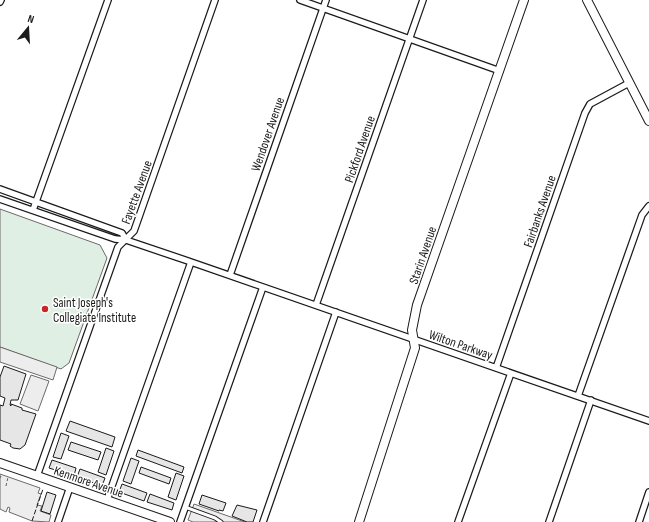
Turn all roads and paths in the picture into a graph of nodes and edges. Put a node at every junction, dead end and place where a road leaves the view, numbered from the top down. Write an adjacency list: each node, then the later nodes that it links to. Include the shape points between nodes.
1 (108, 0): 15 (street)
2 (216, 0): 18 (street, Fayette Avenue, via 134,231)
3 (300, 0): 8 (street)
4 (326, 0): 8 (street, Wendover Avenue)
5 (423, 0): 9 (street, Pickford Avenue)
6 (524, 0): 10 (street, Starin Avenue)
7 (587, 0): 11 (street)
8 (323, 8): 9 (street); 20 (street, Wendover Avenue)
9 (409, 38): 10 (street); 22 (street, Pickford Avenue)
10 (500, 70): 24 (street, Starin Avenue, via 417,305 412,330)
11 (629, 83): 12 (street); 25 (street, Fairbanks Avenue, via 590,104 584,113)
12 (649, 120)
13 (0, 189): 15 (street)
14 (0, 199): 17 (street)
15 (36, 202): 17 (street); 18 (street, via 122,233)
16 (649, 206): 27 (street, via 642,215)
17 (33, 210): 18 (street, via 115,239)
18 (126, 240): 19 (street); 32 (street, Fayette Avenue, via 118,247)
19 (191, 262): 20 (street); 38 (street)
20 (230, 275): 21 (street)
21 (263, 287): 22 (street); 39 (street)
22 (316, 305): 23 (street, Wilton Parkway)
23 (336, 312): 24 (street, Wilton Parkway); 44 (street)
24 (414, 339): 25 (street, Wilton Parkway); 45 (street, Starin Avenue, via 415,348)
25 (496, 368): 26 (street, Wilton Parkway)
26 (511, 373): 27 (street, Wilton Parkway); 46 (street)
27 (578, 396): 28 (street, Wilton Parkway)
28 (590, 400): 29 (street); 47 (street)
29 (649, 421)
30 (0, 463): 32 (street, Kenmore Avenue)
31 (1, 476): 33 (path)
32 (37, 476): 36 (street, Kenmore Avenue)
33 (0, 478)
34 (8, 478): 35 (path)
35 (6, 486)
36 (70, 488): 38 (street, Kenmore Avenue); 40 (street)
37 (649, 492): 48 (street)
38 (106, 500): 41 (street, Kenmore Avenue)
39 (186, 507): 42 (street); 43 (lane)
40 (58, 522)
41 (169, 522)
42 (180, 522)
43 (221, 522)
44 (263, 522)
45 (359, 522)
46 (458, 522)
47 (549, 522)
48 (639, 522)

